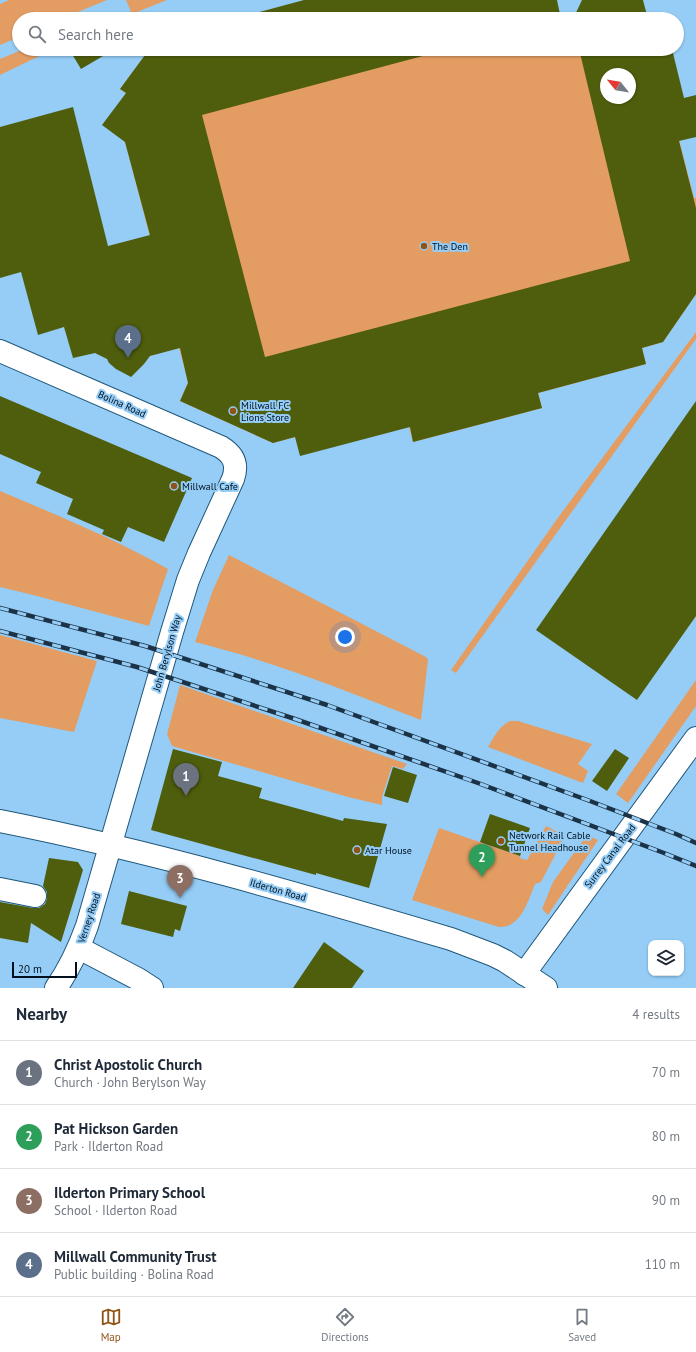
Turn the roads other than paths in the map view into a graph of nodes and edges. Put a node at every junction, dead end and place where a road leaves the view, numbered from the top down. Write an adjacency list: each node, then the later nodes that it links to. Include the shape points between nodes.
1 (0, 351): 2 (street, Bolina Road, via 221,447 233,457)
2 (236, 466): 5 (street, John Berylson Way, via 233,479 188,580)
3 (696, 738): 9 (street, Surrey Canal Road)
4 (0, 821): 5 (street, Ilderton Road)
5 (112, 844): 8 (street, Verney Road); 9 (street, Ilderton Road, via 451,939 493,955)
6 (0, 889): 7 (street)
7 (35, 896)
8 (79, 948): 10 (street, Verney Road); 11 (street)
9 (524, 974): 12 (street, Ilderton Road)
10 (56, 988)
11 (152, 988)
12 (546, 988)

